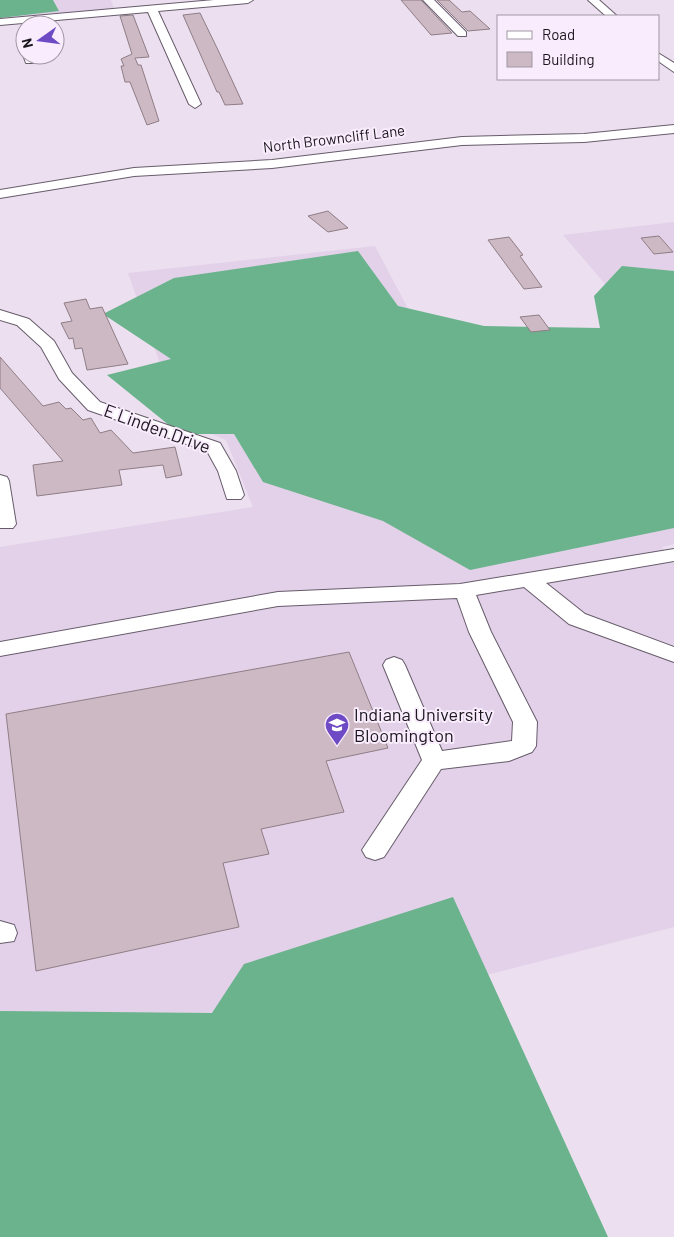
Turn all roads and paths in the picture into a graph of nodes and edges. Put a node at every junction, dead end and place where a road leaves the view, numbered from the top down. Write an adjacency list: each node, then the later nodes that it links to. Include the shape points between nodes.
1 (248, 0): 4 (street)
2 (428, 0): 9 (street)
3 (594, 0): 5 (street)
4 (152, 9): 6 (street); 12 (street)
5 (611, 15)
6 (65, 19)
7 (0, 22): 8 (street)
8 (15, 22)
9 (462, 34)
10 (659, 57): 11 (street)
11 (674, 70)
12 (195, 104)
13 (674, 129): 14 (street, North Browncliff Lane, via 576,138 462,141 272,164 134,172)
14 (0, 194)
15 (0, 315): 17 (street, E Linden Drive, via 23,322 48,344 65,376 94,406 214,446 227,471)
16 (0, 481): 18 (street)
17 (234, 495)
18 (6, 524)
19 (674, 555): 20 (street)
20 (529, 580): 21 (street); 23 (street, via 577,619)
21 (464, 590): 22 (street, via 278,599); 25 (street, via 480,632 525,722 524,746 509,752)
22 (0, 649)
23 (674, 655)
24 (394, 665): 25 (street)
25 (434, 761): 26 (street)
26 (375, 850)

